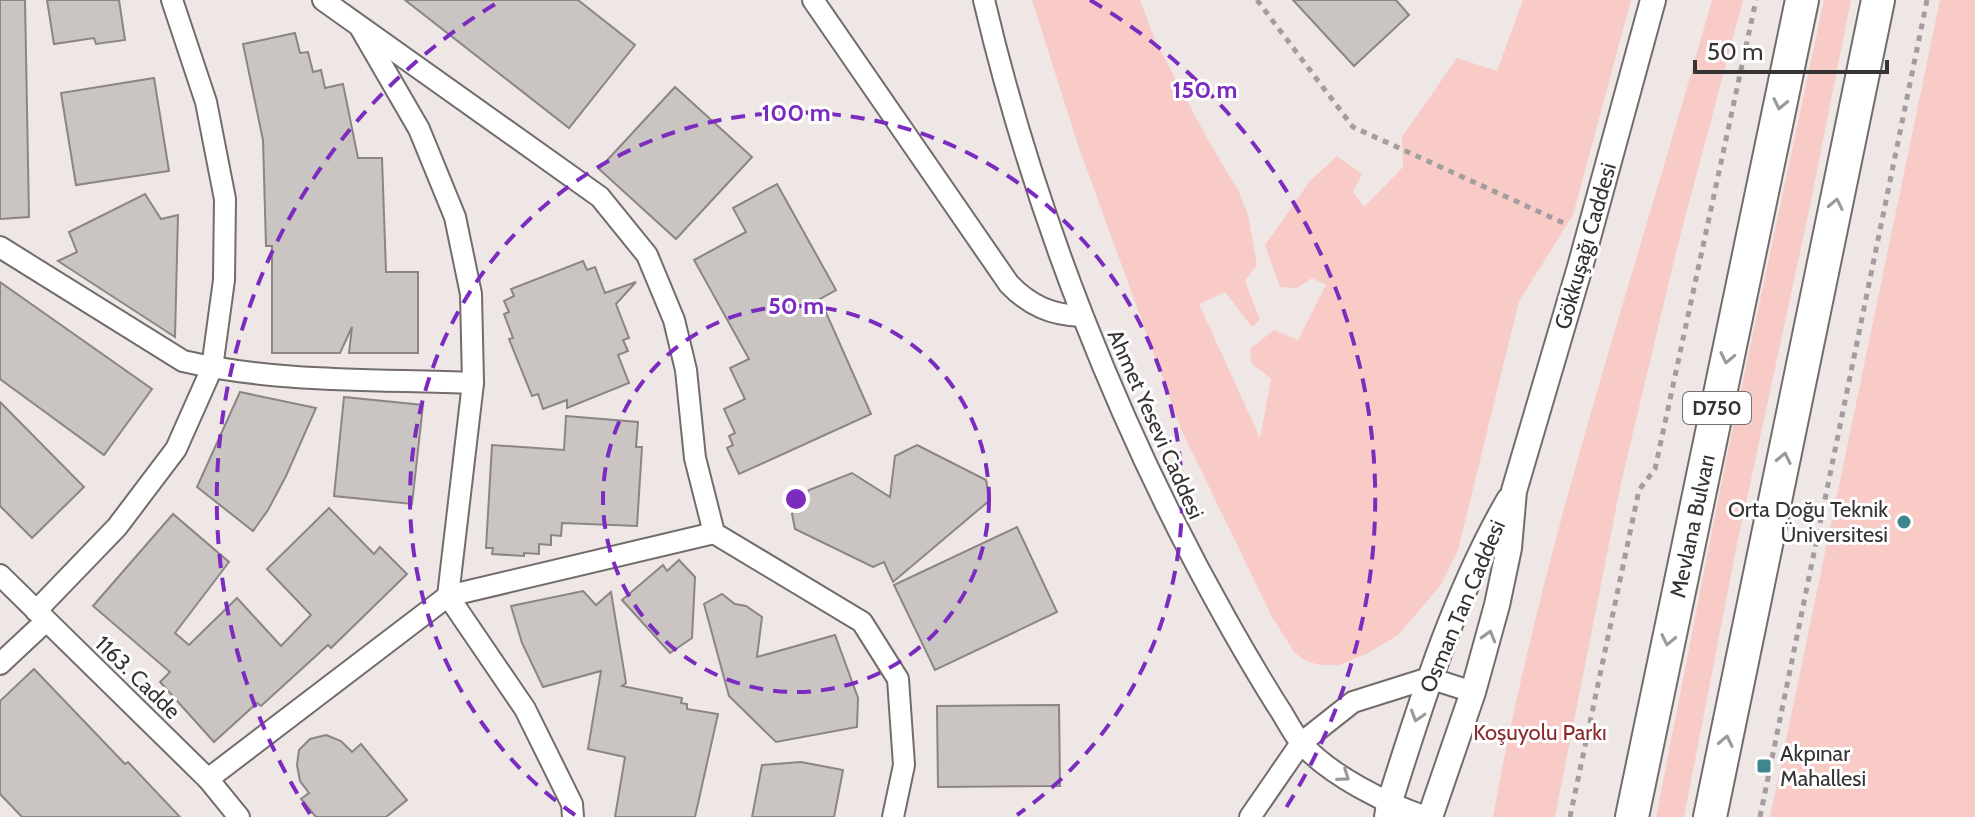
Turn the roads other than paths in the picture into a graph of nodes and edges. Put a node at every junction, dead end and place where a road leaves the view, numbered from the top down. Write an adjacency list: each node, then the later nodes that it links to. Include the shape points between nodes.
1 (172, 0): 11 (street, via 206,102 225,199 224,280)
2 (323, 0): 8 (street)
3 (813, 0): 10 (street, via 1009,284 1038,307)
4 (984, 0): 10 (street, Ahmet Yesevi Caddesi, via 1012,109)
5 (1653, 0): 13 (street, Gökkuşağı Caddesi)
6 (1802, 0): 29 (highway, Mevlana Bulvarı / D750, one-way to 29)
7 (1878, 0): 30 (highway, one-way to 7)
8 (357, 23): 12 (street, via 419,129 455,217 471,294); 14 (street, via 600,197 647,255 674,320 686,370 695,458)
9 (0, 247): 11 (street, via 183,361)
10 (1081, 316): 21 (street, Ahmet Yesevi Caddesi, via 1184,543)
11 (212, 368): 12 (street); 17 (street, via 176,449)
12 (473, 383): 16 (street)
13 (1514, 491): 19 (street, Osman Tan Caddesi, via 1484,543); 20 (street, Osman Tan Caddesi, one-way to 13, via 1509,548)
14 (714, 533): 16 (street); 26 (street, via 862,622 898,679 904,765)
15 (0, 575): 17 (street, 1163. Cadde)
16 (448, 596): 22 (street); 25 (street, via 525,709 572,804)
17 (41, 616): 18 (street); 22 (street, 1163. Cadde)
18 (0, 664)
19 (1429, 678): 20 (street); 21 (street, via 1353,702); 23 (street, Osman Tan Caddesi, one-way to 23)
20 (1473, 692): 28 (street, Osman Tan Caddesi)
21 (1301, 743): 23 (street, Ahmet Yesevi Caddesi, one-way to 23); 27 (street)
22 (208, 779): 24 (street, 1163. Cadde)
23 (1388, 811): 28 (street, Ahmet Yesevi Caddesi)
24 (239, 817)
25 (573, 817)
26 (893, 817)
27 (1250, 817)
28 (1428, 817)
29 (1632, 817)
30 (1710, 817)

